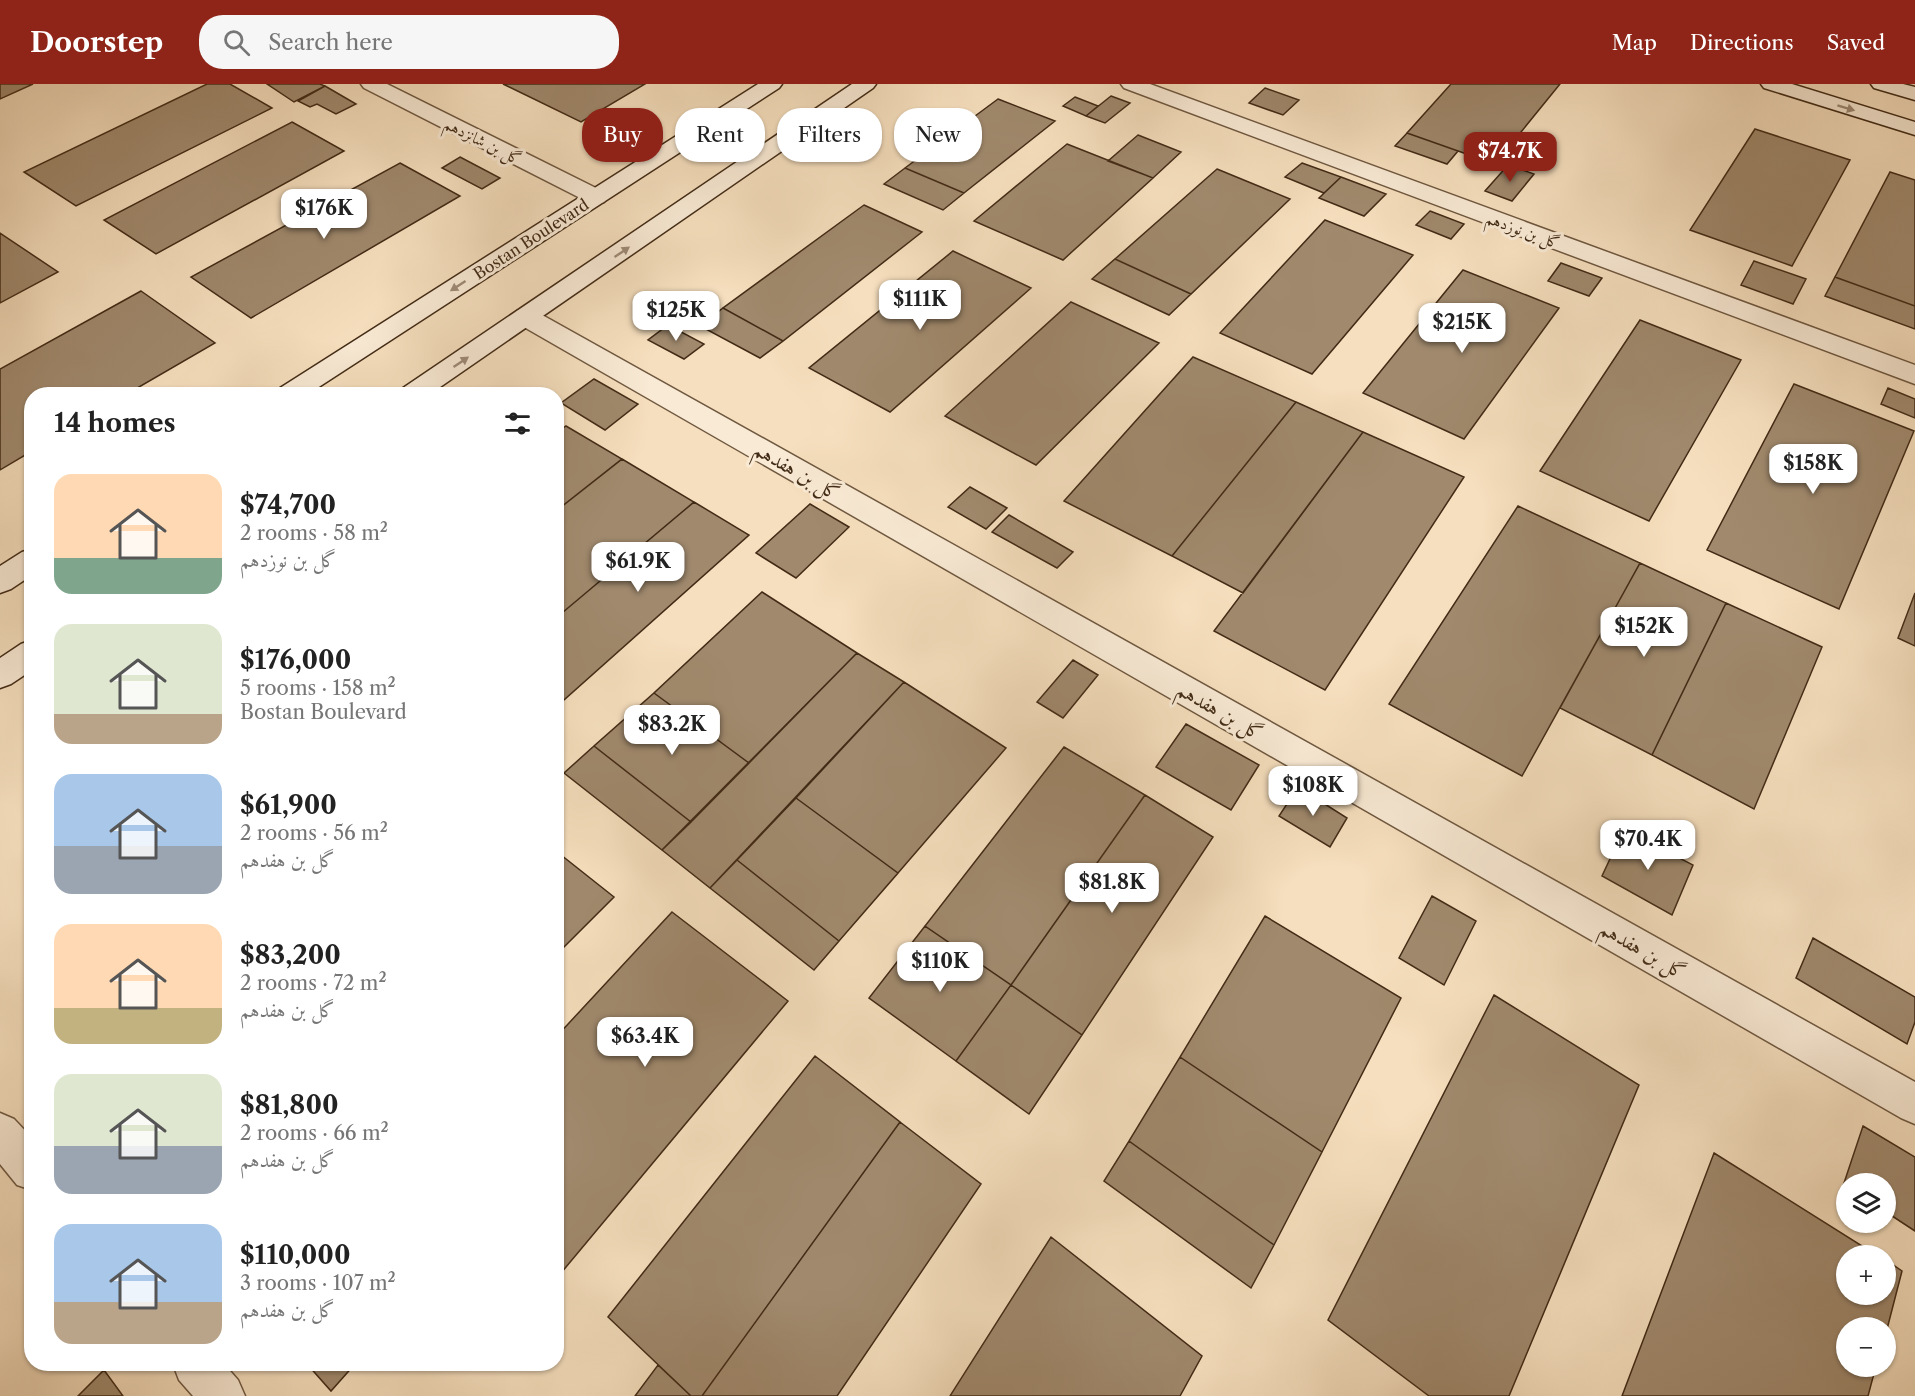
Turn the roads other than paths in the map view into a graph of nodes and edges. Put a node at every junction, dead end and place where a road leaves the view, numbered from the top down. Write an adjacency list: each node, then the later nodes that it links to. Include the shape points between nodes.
1 (371, 84): 9 (street, گل بن شانزدهم)
2 (772, 84): 9 (street, Bostan Boulevard)
3 (866, 84): 10 (street, one-way to 3)
4 (1131, 84): 11 (street, گل بن نوزدهم)
5 (1771, 84): 8 (street, one-way to 8)
6 (1881, 84): 7 (street)
7 (1915, 94)
8 (1915, 129)
9 (596, 197): 12 (street, Bostan Boulevard, one-way to 12)
10 (526, 317): 13 (street, one-way to 10); 18 (street, گل بن هفدهم)
11 (1915, 375)
12 (300, 387)
13 (422, 387)
14 (24, 565): 15 (street)
15 (0, 581)
16 (24, 658): 17 (street)
17 (0, 675)
18 (1915, 1104)
19 (0, 1133): 20 (street)
20 (24, 1161)
21 (201, 1371): 22 (street)
22 (222, 1396)

